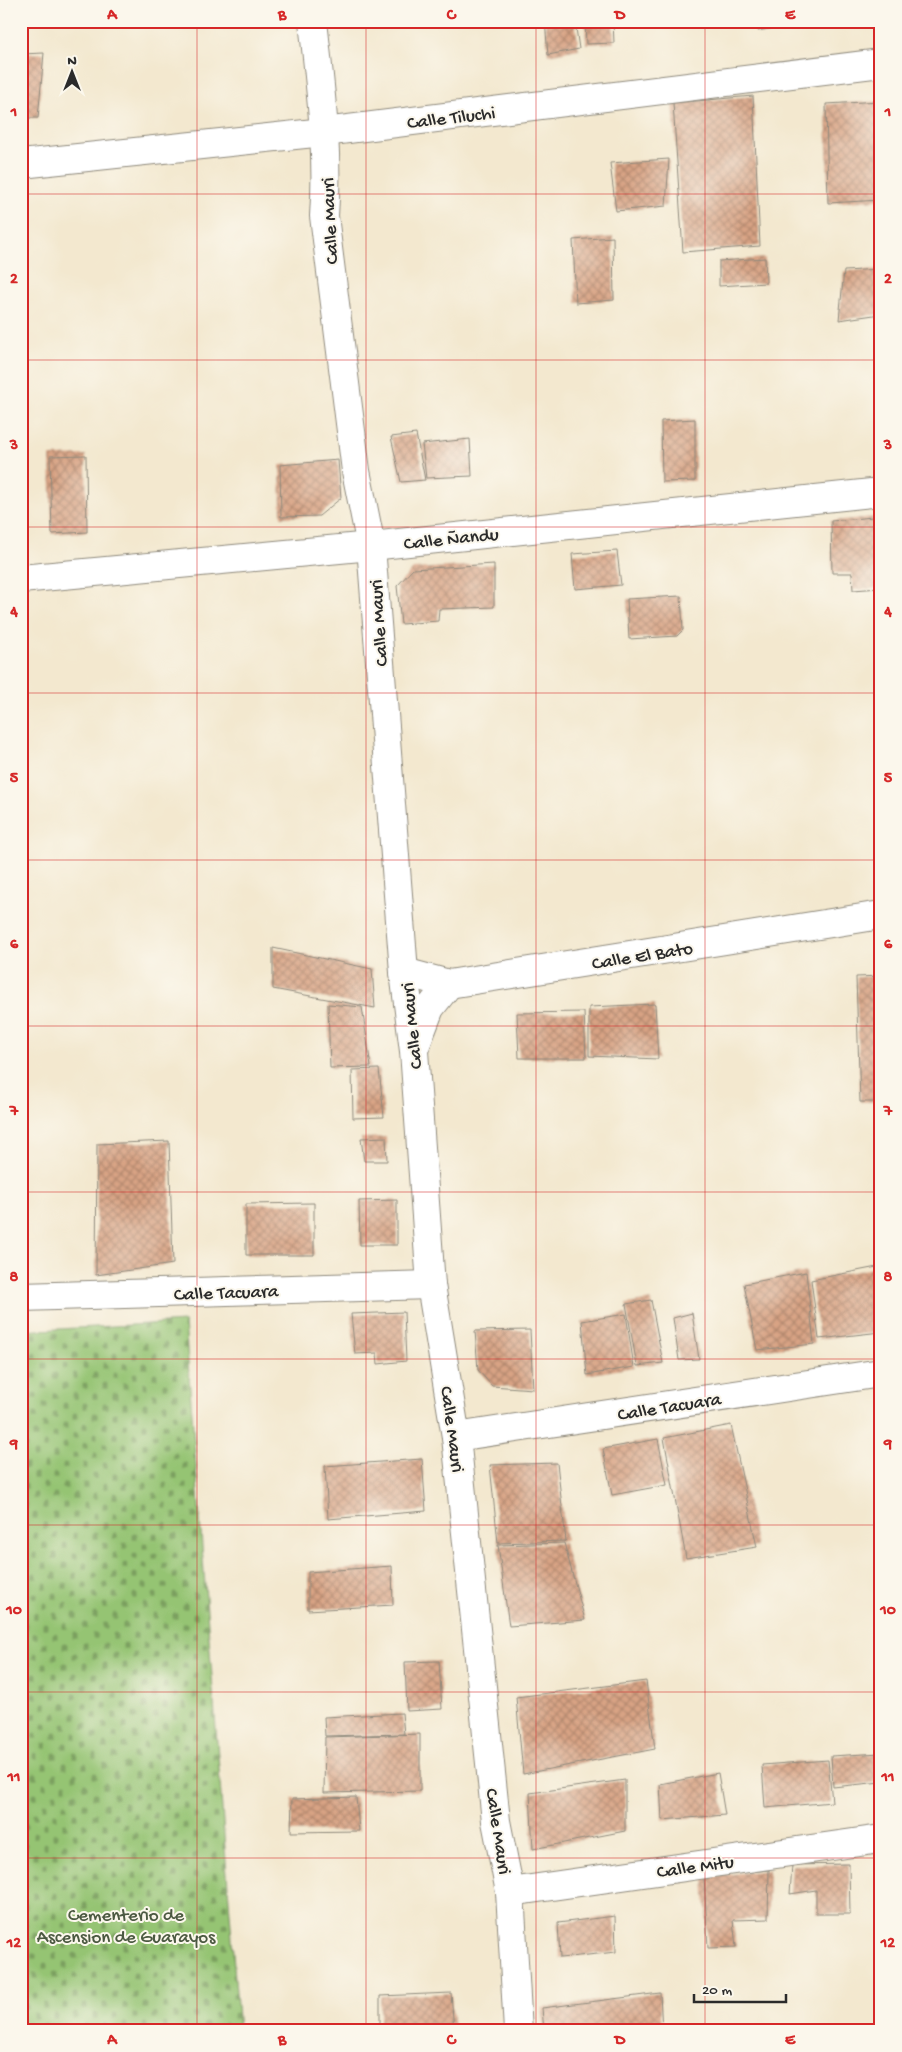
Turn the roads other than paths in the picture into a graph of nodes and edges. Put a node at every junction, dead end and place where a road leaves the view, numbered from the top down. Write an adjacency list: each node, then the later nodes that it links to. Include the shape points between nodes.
1 (313, 21): 3 (street, Calle Mauri)
2 (881, 64): 3 (street, Calle Tiluchi)
3 (324, 132): 4 (street, Calle Tiluchi); 6 (street, Calle Mauri, via 324,216 356,470)
4 (21, 164)
5 (881, 492): 6 (street, Calle Ñandu)
6 (371, 546): 7 (street, Calle Ñandu); 9 (street, Calle Mauri)
7 (21, 579)
8 (881, 915): 10 (street, Calle El Bato)
9 (404, 972): 10 (street, Calle El Bato); 11 (street, Calle Mauri)
10 (449, 984): 11 (street, via 430,1008)
11 (414, 1051): 12 (street, Calle Mauri)
12 (431, 1285): 13 (street, Calle Tacuara); 15 (street, Calle Mauri)
13 (21, 1297)
14 (881, 1373): 15 (street, Calle Tacuara)
15 (456, 1437): 17 (street, Calle Mauri, via 496,1821)
16 (881, 1839): 17 (street, Calle Mitu)
17 (510, 1892): 18 (street, Calle Mauri)
18 (518, 2031)

